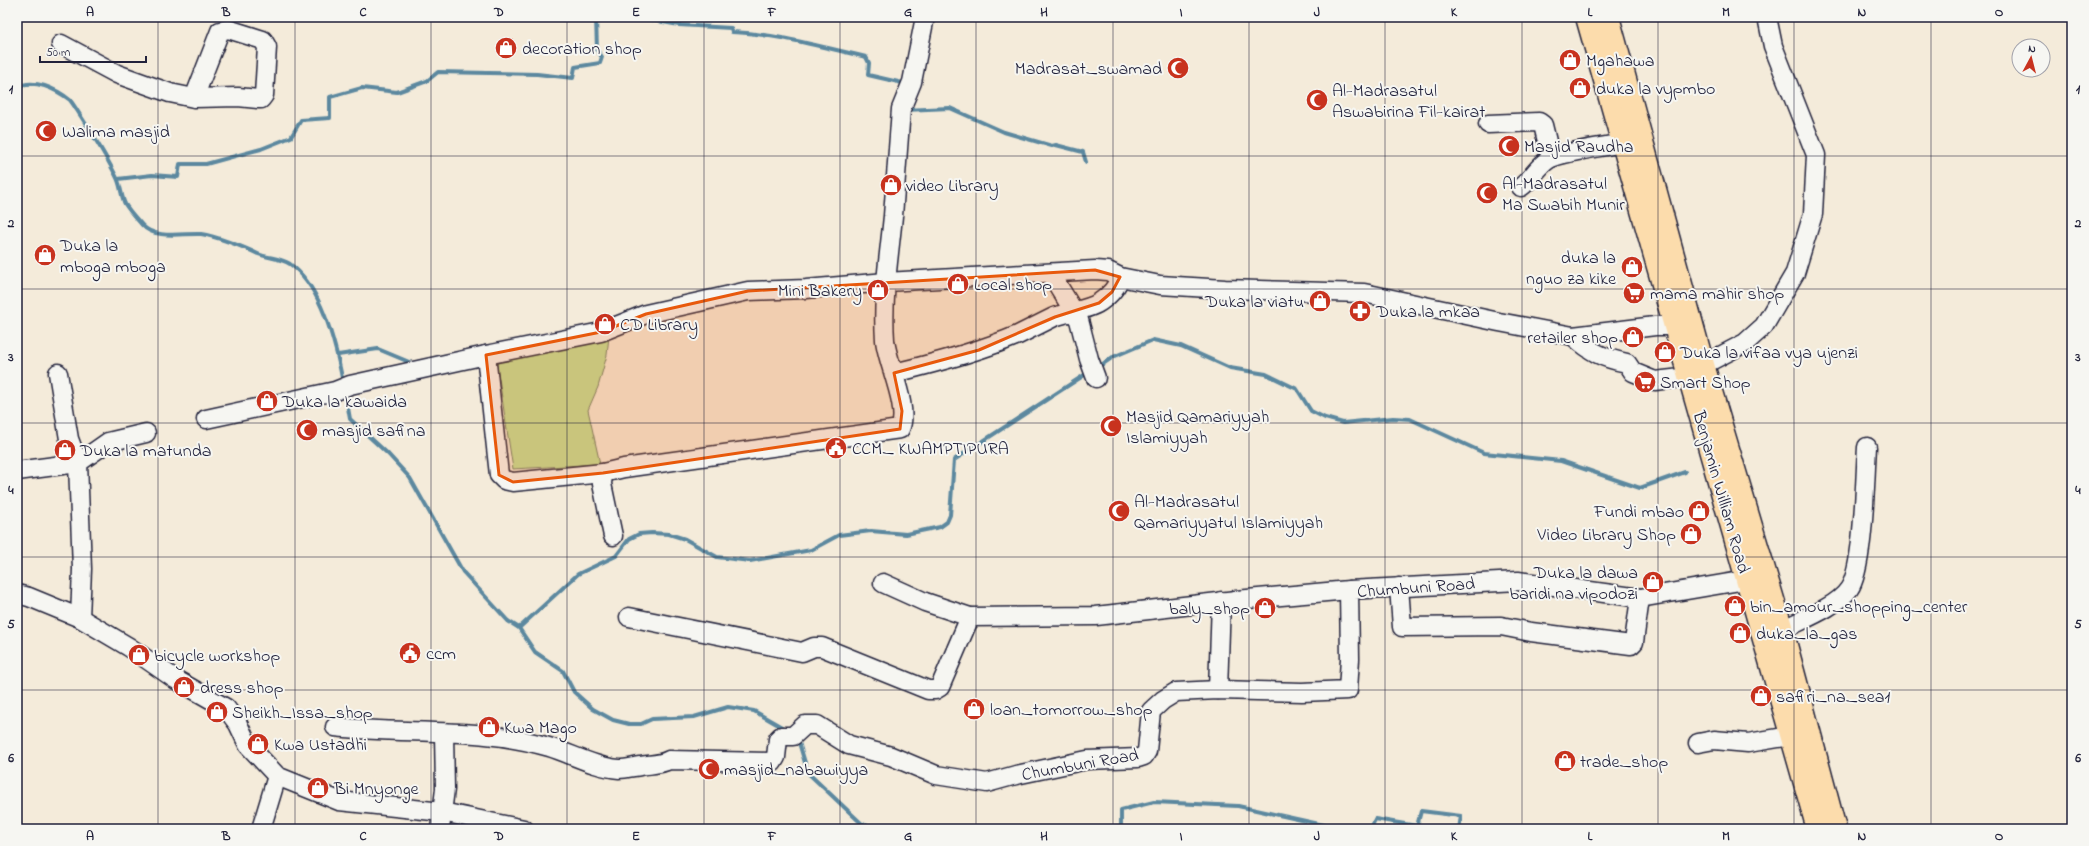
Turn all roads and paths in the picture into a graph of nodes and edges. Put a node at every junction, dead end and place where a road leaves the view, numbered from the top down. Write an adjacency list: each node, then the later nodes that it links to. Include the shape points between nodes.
1 (925, 17): 13 (street, via 912,82 901,109)
2 (1587, 17): 8 (main road, Benjamin William Road)
3 (1608, 17): 18 (main road, Benjamin William Road)
4 (1767, 17): 18 (street, via 1773,46 1816,155 1813,214 1796,273 1764,326 1745,343)
5 (61, 44): 6 (street, via 118,74 170,93)
6 (194, 98): 6 (street, via 261,99 264,94 267,47 263,40 228,29 220,31)
7 (1488, 124): 9 (street, via 1539,122 1543,125)
8 (1623, 143): 9 (street); 15 (main road, Benjamin William Road)
9 (1551, 158): 10 (street, via 1536,169 1528,182)
10 (1521, 187)
11 (1051, 274): 12 (street, via 1095,270 1108,271); 13 (street); 14 (street)
12 (1120, 277): 14 (street, via 1118,285 1098,303); 16 (street, via 1160,285 1189,287 1364,293)
13 (886, 282): 17 (street, via 748,291 646,314 601,332); 20 (street, via 884,324 886,346)
14 (1073, 310): 20 (street, via 979,350); 21 (street, via 1080,320)
15 (1676, 326): 16 (street, via 1655,326); 18 (main road, Benjamin William Road)
16 (1573, 336): 18 (street, via 1591,352 1627,363 1633,372 1655,381)
17 (486, 355): 22 (street); 27 (street, via 499,475 504,480 513,482)
18 (1696, 371): 29 (main road, Benjamin William Road); 39 (main road, Benjamin William Road)
19 (58, 373): 25 (street, via 69,439)
20 (894, 373): 27 (street, via 902,411 903,422 900,429)
21 (1096, 378)
22 (206, 419)
23 (146, 432): 25 (street, via 108,442)
24 (1867, 447): 39 (street, via 1858,569 1849,589 1826,608)
25 (78, 463): 26 (street); 38 (street, via 82,569)
26 (17, 471)
27 (603, 473): 28 (street, via 602,484)
28 (614, 536)
29 (1746, 580): 34 (street, Chumbuni Road); 43 (main road, Benjamin William Road)
30 (882, 583): 37 (street, via 925,602)
31 (1399, 587): 32 (street, Chumbuni Road); 34 (street, Chumbuni Road, via 1518,581); 34 (street, via 1402,627 1501,626 1631,644 1634,642)
32 (1349, 590): 35 (street); 40 (street, Chumbuni Road, via 1348,690)
33 (17, 594): 38 (street, via 28,596)
34 (1640, 598)
35 (1221, 601): 37 (street, via 1096,616); 40 (street)
36 (629, 617): 37 (street, via 802,652 822,647 928,690 935,690 940,687)
37 (970, 617)
38 (80, 618): 45 (street, via 226,708 238,724 248,745)
39 (1782, 630): 50 (main road, Benjamin William Road)
40 (1218, 690): 42 (street, Chumbuni Road, via 1176,692 1163,700 1151,711 1147,751 1144,756 1087,760 987,784 936,775 891,756 849,745 817,725 805,725 794,733 781,736 773,762 669,760 662,764 620,769 603,767 550,747 514,738 480,733)
41 (335, 726): 42 (street, Chumbuni Road)
42 (444, 733): 46 (street, via 445,789)
43 (1791, 736): 44 (street, via 1748,743 1714,740); 49 (main road, Benjamin William Road)
44 (1698, 743)
45 (277, 776): 46 (street, via 339,801); 47 (street)
46 (441, 820): 48 (street)
47 (261, 829)
48 (524, 829)
49 (1818, 829)
50 (1835, 829)

